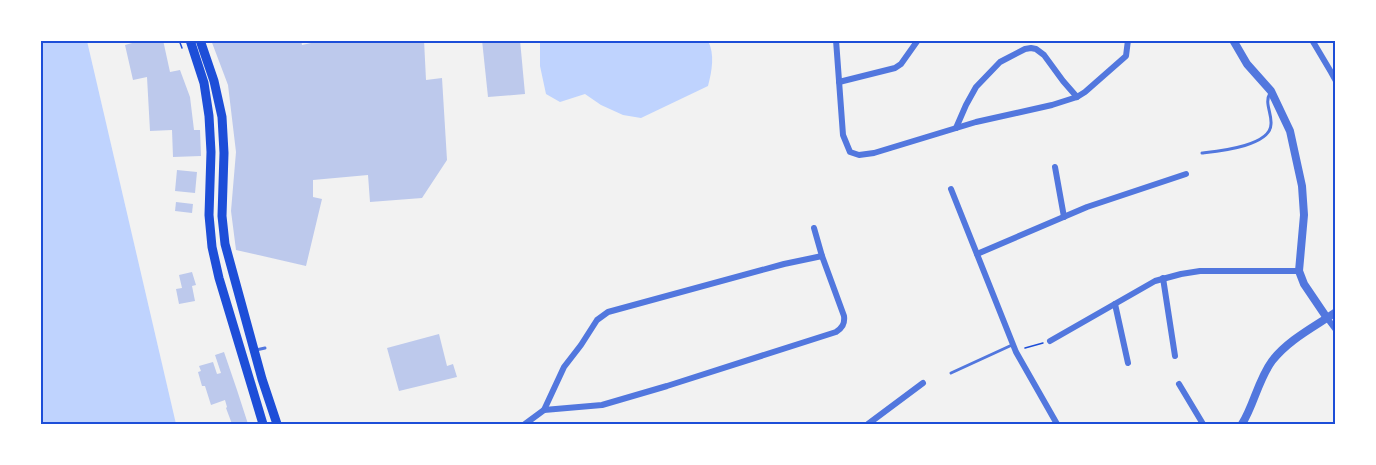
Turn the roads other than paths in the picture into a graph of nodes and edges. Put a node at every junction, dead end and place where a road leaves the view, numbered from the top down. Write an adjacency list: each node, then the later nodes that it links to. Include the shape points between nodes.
1 (190, 40): 37 (main road, via 204,83 209,117 212,247)
2 (200, 40): 30 (main road, via 222,117 225,244)
3 (836, 40): 9 (street)
4 (918, 40): 9 (street, via 895,68)
5 (1128, 40): 11 (street, via 1126,56)
6 (1233, 40): 10 (street, via 1247,64)
7 (1312, 40): 8 (street)
8 (1335, 81)
9 (839, 82): 12 (street, via 843,135 850,152 874,153)
10 (1271, 91): 13 (lane, via 1267,100 1272,125 1268,134 1261,140); 21 (street, via 1290,131 1302,186)
11 (1077, 97): 12 (street); 12 (street, via 1044,55 1036,49 1025,49 1000,62 976,87)
12 (956, 128)
13 (1203, 153)
14 (1055, 167): 17 (street)
15 (1186, 174): 17 (street)
16 (951, 189): 19 (street)
17 (1064, 217): 19 (street)
18 (814, 228): 20 (street)
19 (977, 254): 28 (street)
20 (822, 256): 36 (street, via 608,312 597,320 564,367); 36 (street, via 845,321 836,332 602,405)
21 (1299, 271): 22 (street, via 1200,271); 25 (street)
22 (1163, 278): 23 (street); 31 (street)
23 (1115, 304): 27 (street); 32 (street)
24 (1335, 312): 25 (street)
25 (1327, 318): 26 (street); 43 (street, via 1300,335 1273,361)
26 (1335, 330)
27 (1050, 341)
28 (1013, 345): 33 (lane); 41 (street)
29 (265, 348): 30 (lane)
30 (254, 351): 38 (main road)
31 (1175, 356)
32 (1128, 363)
33 (951, 373)
34 (923, 383): 40 (street)
35 (1179, 384): 42 (street)
36 (544, 410): 39 (street)
37 (263, 424)
38 (277, 424)
39 (527, 424)
40 (868, 424)
41 (1057, 424)
42 (1203, 424)
43 (1242, 424)

